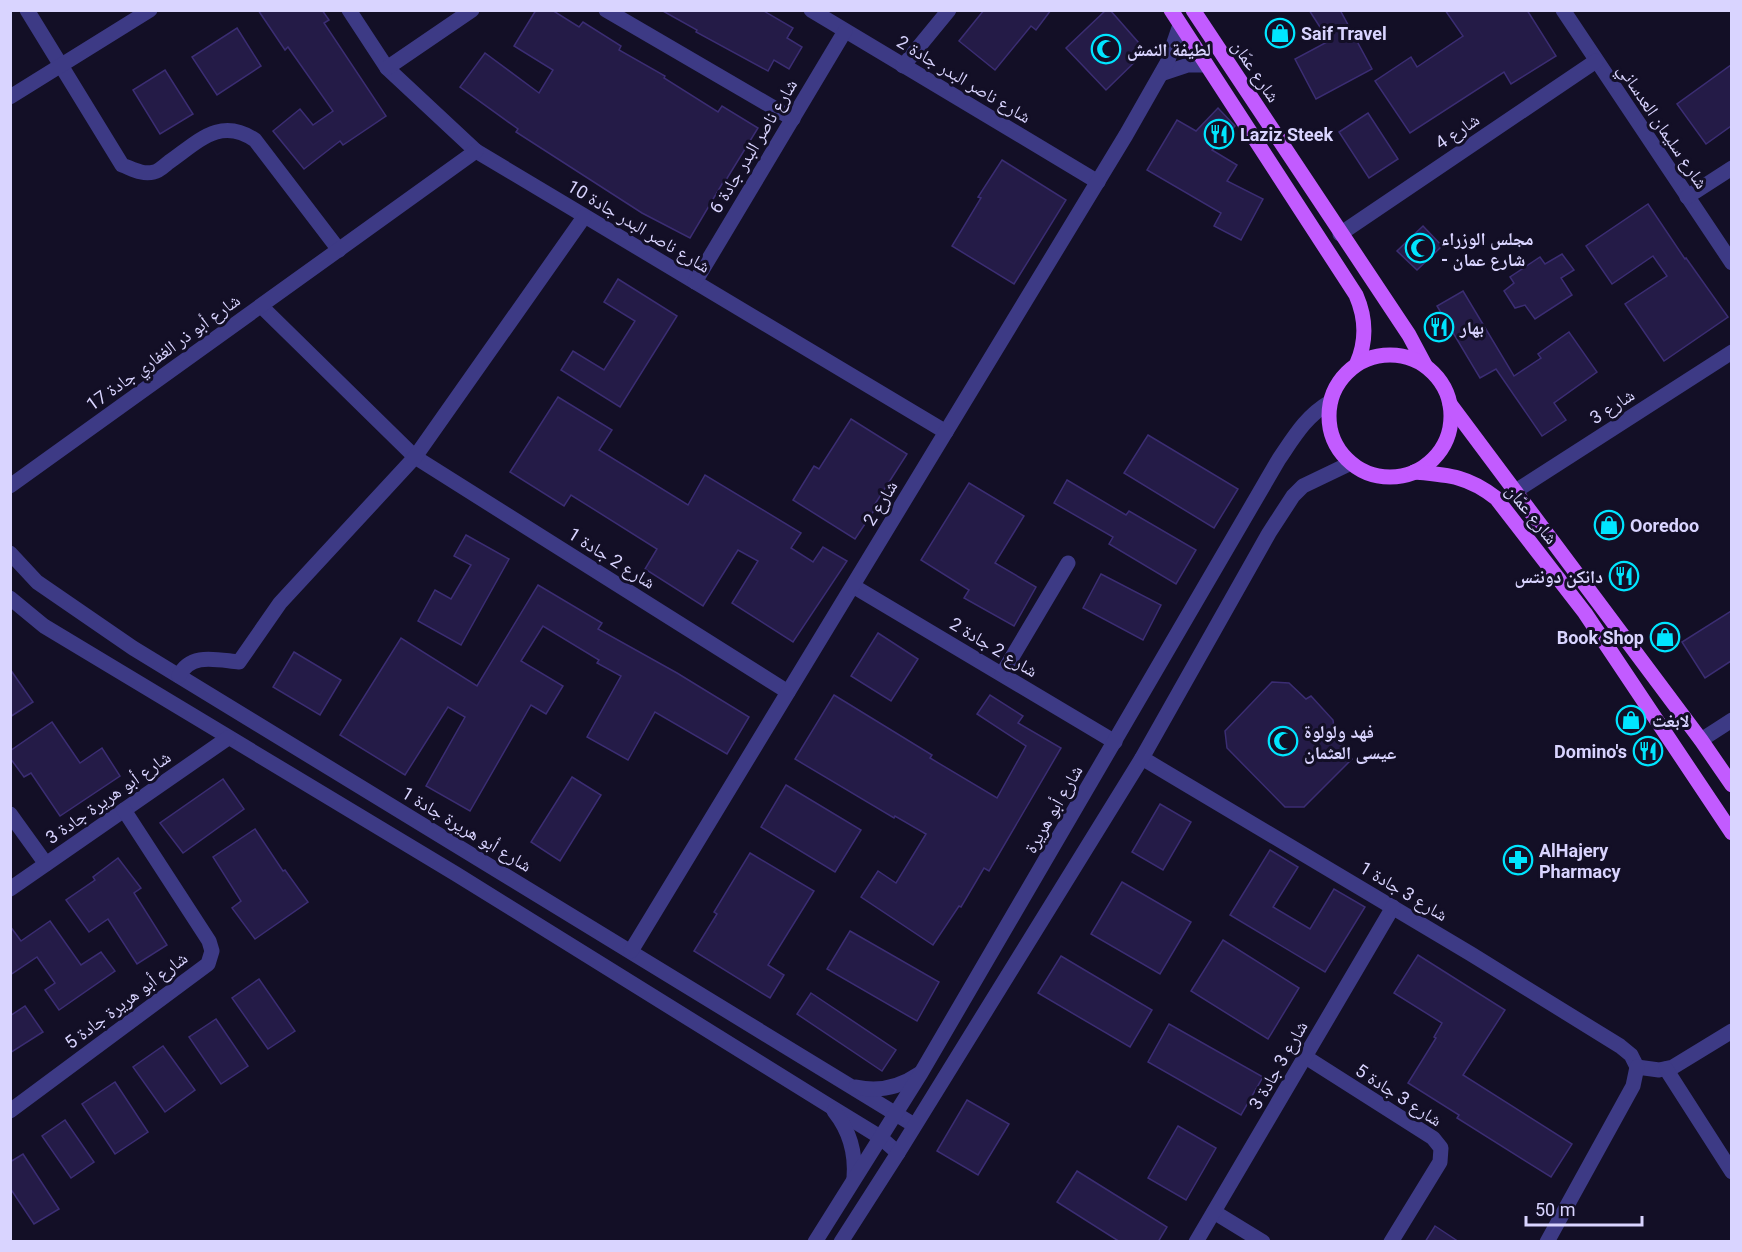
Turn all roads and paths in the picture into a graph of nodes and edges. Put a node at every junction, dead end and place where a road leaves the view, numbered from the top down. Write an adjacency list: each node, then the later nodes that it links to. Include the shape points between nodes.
1 (27, 10): 14 (street)
2 (150, 10): 14 (street)
3 (349, 10): 17 (street, شارع ناصر البدر جادة 10)
4 (472, 10): 17 (street)
5 (606, 10): 20 (street)
6 (811, 10): 12 (street, شارع ناصر البدر جادة 2)
7 (949, 10): 16 (street)
8 (1172, 10): 11 (main road)
9 (1193, 10): 26 (main road, شارع عمّان)
10 (1563, 10): 13 (street, شارع سليمان العدساني)
11 (1180, 25): 15 (main road); 18 (street, شارع 2)
12 (845, 31): 16 (street, شارع ناصر البدر جادة 2); 20 (street, شارع ناصر البدر جادة 6)
13 (1596, 61): 24 (street, شارع سليمان العدساني); 26 (street, شارع 4)
14 (60, 65): 19 (street); 27 (street, via 122,165 141,173 155,172 217,131 244,132 255,140)
15 (1206, 65): 18 (street, via 1188,65); 32 (main road, via 1356,295 1365,329)
16 (903, 66): 23 (street, شارع ناصر البدر جادة 2)
17 (387, 68): 21 (street, شارع ناصر البدر جادة 10)
18 (1161, 74): 23 (street, شارع 2)
19 (10, 97)
20 (793, 119): 29 (street, شارع ناصر البدر جادة 6)
21 (476, 151): 25 (street, شارع ناصر البدر جادة 10); 27 (street, شارع أبو ذر الغفاري جادة 17)
22 (1731, 168): 24 (street)
23 (1098, 182): 36 (street, شارع 2)
24 (1687, 197): 28 (street, شارع سليمان العدساني)
25 (584, 217): 29 (street, شارع ناصر البدر جادة 10); 37 (street)
26 (1340, 234): 33 (main road, شارع عمّان)
27 (339, 250): 30 (street, شارع أبو ذر الغفاري جادة 17)
28 (1731, 263)
29 (695, 282): 36 (street, شارع ناصر البدر جادة 10)
30 (261, 306): 37 (street, شارع 2 جادة 1); 40 (street, شارع أبو ذر الغفاري جادة 17)
31 (1731, 352): 41 (street, شارع 3)
32 (1357, 363): 33 (main road, via 1377,356 1398,355); 34 (main road, via 1340,380)
33 (1425, 365): 35 (main road, via 1437,376)
34 (1330, 402): 38 (main road, via 1328,416 1334,442); 52 (street, شارع أبو هريرة, via 1299,428 1279,459)
35 (1450, 404): 39 (main road, via 1444,444); 41 (main road, شارع عمّان)
36 (946, 432): 44 (street, شارع 2)
37 (415, 457): 47 (street, via 280,603 239,662 194,660 183,666); 48 (street, شارع 2 جادة 1)
38 (1351, 463): 39 (main road, via 1362,471 1388,477); 53 (street, via 1303,486 1293,496)
39 (1414, 472): 57 (main road, شارع عمّان, via 1455,476 1481,486 1496,498 1585,613)
40 (10, 486)
41 (1514, 492): 51 (main road, شارع عمّان)
42 (10, 553): 47 (street, شارع أبو هريرة جادة 1, via 37,582)
43 (1068, 563): 46 (street)
44 (853, 586): 46 (street, شارع 2 جادة 2); 48 (street, شارع 2)
45 (10, 598): 50 (street, via 44,626)
46 (1002, 674): 52 (street, شارع 2 جادة 2)
47 (179, 676): 61 (street, شارع أبو هريرة جادة 1)
48 (788, 692): 61 (street, شارع 2)
49 (1731, 720): 51 (street)
50 (228, 738): 55 (street, شارع أبو هريرة جادة 3); 68 (street)
51 (1701, 740): 54 (main road, شارع عمّان)
52 (1115, 742): 66 (street, شارع أبو هريرة)
53 (1142, 758): 60 (street, شارع 3 جادة 1); 71 (street)
54 (1731, 785)
55 (124, 810): 58 (street, شارع أبو هريرة جادة 3); 69 (street, شارع أبو هريرة جادة 5, via 209,941 212,951 208,964)
56 (10, 814): 58 (street)
57 (1731, 833)
58 (46, 864): 59 (street, شارع أبو هريرة جادة 3)
59 (10, 889)
60 (1393, 907): 63 (street, شارع 3 جادة 3); 64 (street, شارع 3 جادة 1, via 1620,1046)
61 (631, 951): 67 (street, شارع أبو هريرة جادة 1)
62 (1731, 1031): 65 (street)
63 (1304, 1056): 76 (street, شارع 3 جادة 3); 81 (street, شارع 3 جادة 5, via 1433,1138 1441,1148 1440,1161)
64 (1637, 1067): 65 (street); 82 (street, via 1633,1086)
65 (1666, 1069): 74 (street)
66 (921, 1073): 67 (street, via 893,1087); 70 (street, شارع أبو هريرة)
67 (850, 1085): 70 (street, شارع أبو هريرة جادة 1)
68 (828, 1105): 72 (street); 75 (street, via 849,1135 855,1157)
69 (10, 1111)
70 (896, 1113): 71 (street, شارع أبو هريرة جادة 1); 72 (street, شارع أبو هريرة)
71 (914, 1125): 73 (street)
72 (880, 1137): 73 (street); 75 (street, شارع أبو هريرة)
73 (898, 1153): 78 (street)
74 (1731, 1172)
75 (854, 1179): 77 (street, شارع أبو هريرة)
76 (1214, 1212): 79 (street, شارع 3 جادة 3); 80 (street)
77 (815, 1242)
78 (841, 1242)
79 (1196, 1242)
80 (1263, 1242)
81 (1391, 1242)
82 (1547, 1242)

